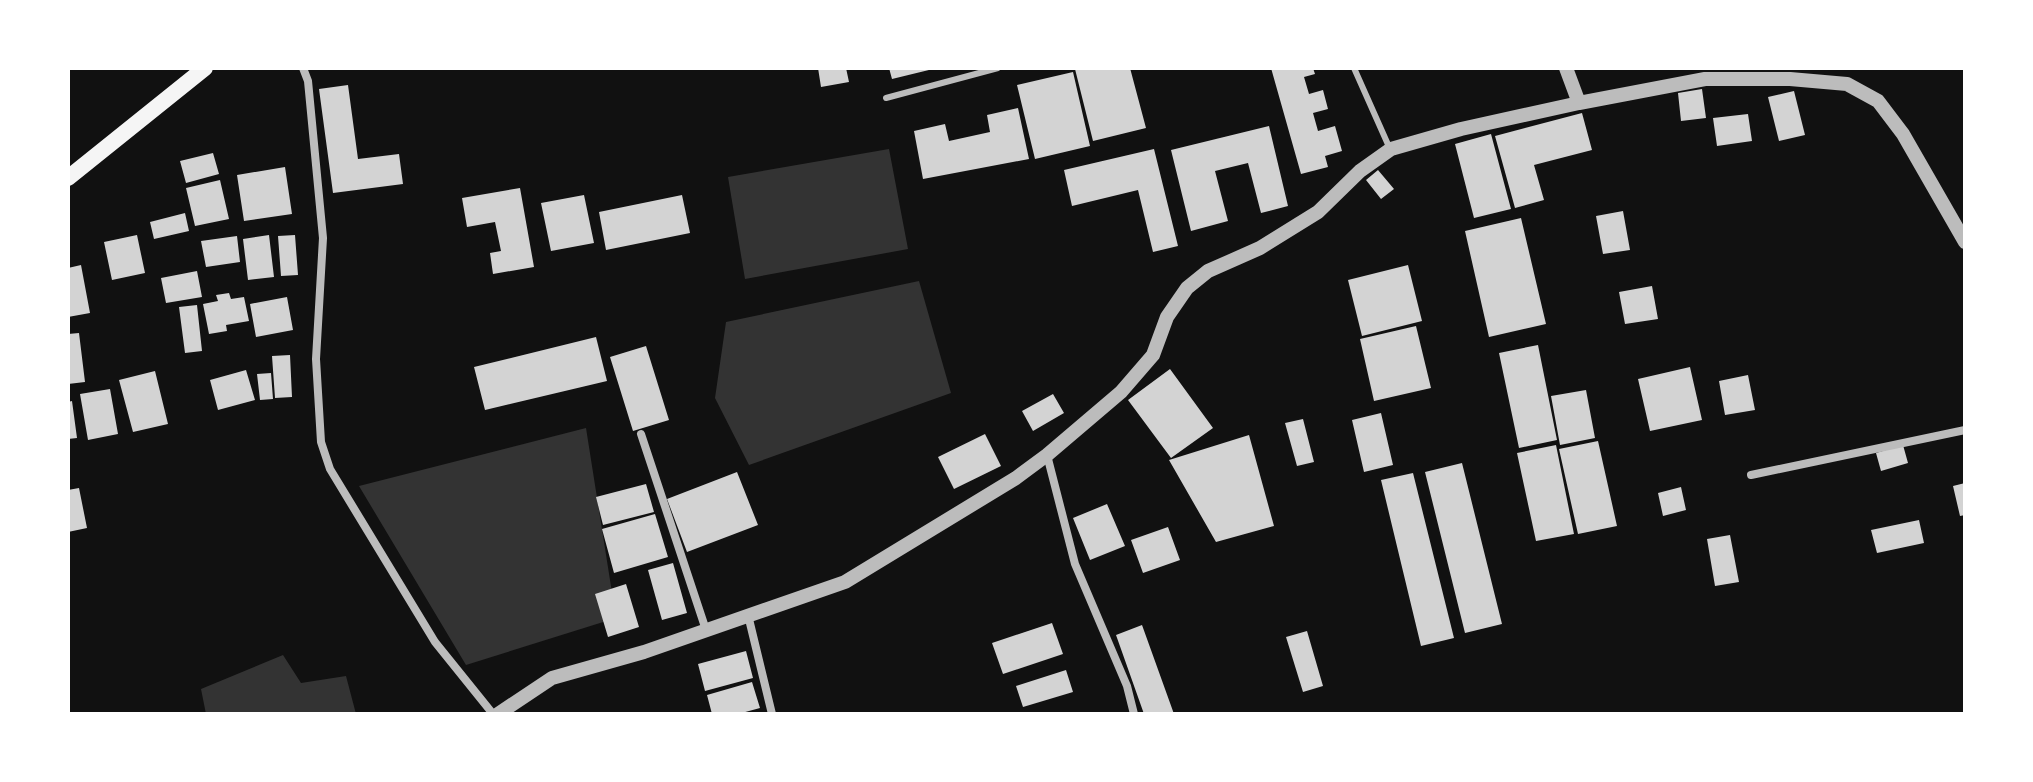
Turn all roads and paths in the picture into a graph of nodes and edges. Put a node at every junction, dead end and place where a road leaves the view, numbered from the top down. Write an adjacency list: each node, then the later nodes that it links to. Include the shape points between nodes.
1 (205, 68): 10 (main road)
2 (303, 68): 18 (street, via 323,238 316,359 321,442 330,469 435,642)
3 (998, 68): 7 (lane)
4 (1354, 68): 9 (lane)
5 (1566, 68): 8 (street)
6 (1790, 73): 8 (street, via 1705,79); 11 (street, via 1847,84 1878,101)
7 (886, 98)
8 (1579, 103): 9 (street)
9 (1391, 149): 14 (street, via 1318,212 1260,248 1208,271 1187,288 1167,317 1153,355 1121,392)
10 (68, 178)
11 (1965, 242)
12 (1965, 430): 15 (street)
13 (641, 434): 17 (street)
14 (1047, 455): 16 (street, via 845,582); 20 (street, via 1075,564)
15 (1751, 475)
16 (748, 615): 17 (street); 19 (street)
17 (706, 630): 18 (street, via 552,678)
18 (495, 714)
19 (772, 714)
20 (1134, 714)

